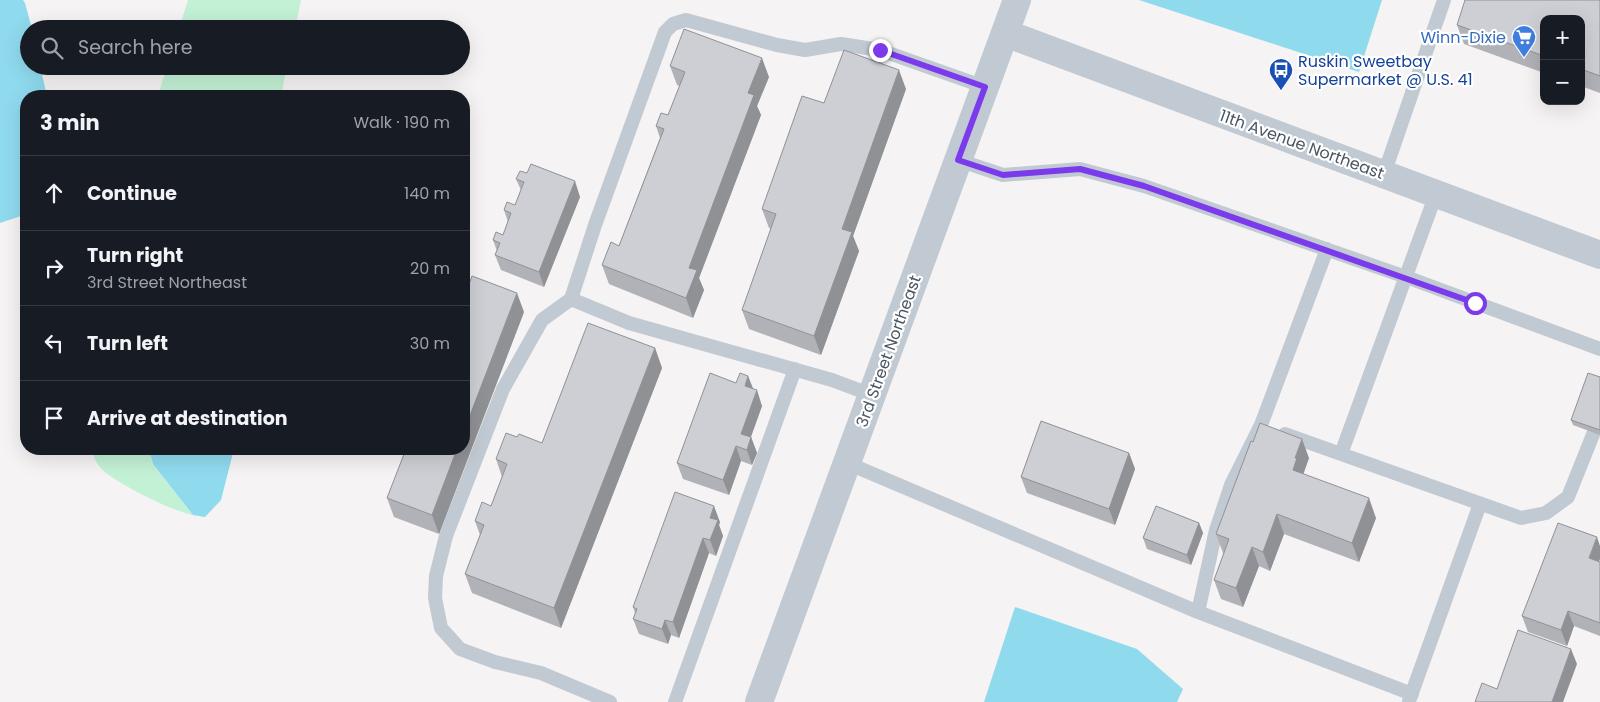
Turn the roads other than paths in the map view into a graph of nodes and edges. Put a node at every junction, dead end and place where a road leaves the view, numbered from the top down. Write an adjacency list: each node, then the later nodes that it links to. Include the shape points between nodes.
1 (1017, 0): 3 (street, 3rd Street Northeast)
2 (1444, 0): 6 (lane)
3 (1004, 33): 4 (street, 3rd Street Northeast); 6 (street, 11th Avenue Northeast)
4 (985, 87): 5 (street, 3rd Street Northeast); 11 (lane, via 880,50 841,44 805,50 686,20 673,24 665,32 657,51)
5 (958, 160): 8 (lane, via 1003,175 1080,169 1144,186); 14 (street, 3rd Street Northeast)
6 (1384, 174): 7 (street, 11th Avenue Northeast)
7 (1436, 194): 9 (street, 11th Avenue Northeast); 10 (lane)
8 (1327, 250): 10 (lane); 15 (lane)
9 (1600, 255)
10 (1406, 277): 12 (lane); 17 (lane)
11 (570, 299): 13 (lane, via 629,323); 22 (lane, via 542,320 503,389 446,536 436,576 435,598 441,628 460,649 495,662 541,673)
12 (1600, 349)
13 (795, 369): 14 (lane); 23 (lane)
14 (872, 396): 18 (street, 3rd Street Northeast)
15 (1261, 425): 17 (lane); 20 (lane, via 1232,485 1216,530)
16 (1594, 432): 19 (lane, via 1573,487 1562,504 1546,513 1521,518)
17 (1341, 454): 19 (lane)
18 (847, 463): 20 (lane); 24 (street, 3rd Street Northeast)
19 (1480, 504): 21 (lane)
20 (1198, 612): 21 (lane)
21 (1411, 698)
22 (610, 702)
23 (675, 702)
24 (759, 702)

